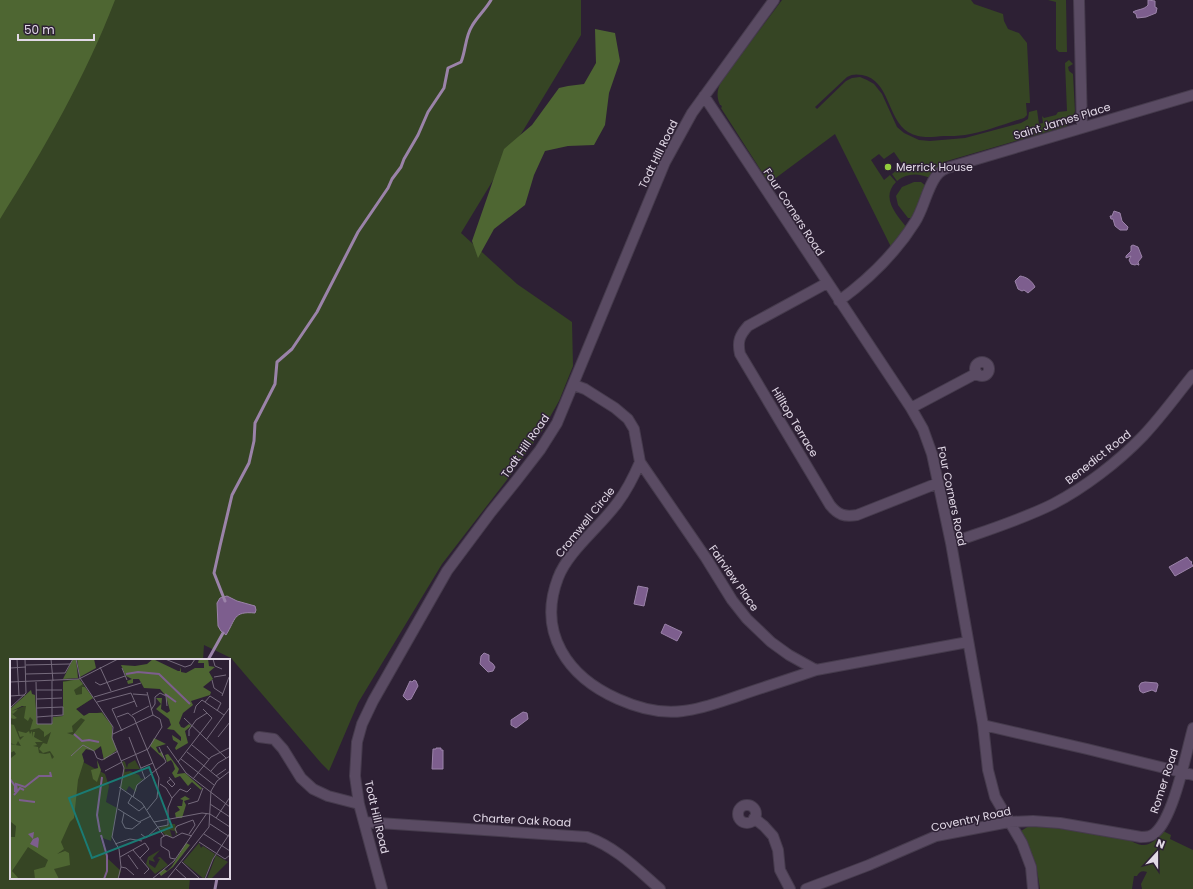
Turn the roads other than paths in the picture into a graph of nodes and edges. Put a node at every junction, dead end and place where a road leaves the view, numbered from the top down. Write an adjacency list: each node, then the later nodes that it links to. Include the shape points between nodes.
1 (774, 0): 4 (street, Todt Hill Road)
2 (1078, 0): 5 (street)
3 (1193, 95): 5 (street, Saint James Place)
4 (704, 96): 6 (street, Four Corners Road); 10 (street, Todt Hill Road, via 665,162)
5 (1082, 127): 7 (street, Saint James Place, via 947,168 939,173 916,221 893,253)
6 (827, 283): 7 (street, Four Corners Road); 13 (street, Hilltop Terrace, via 748,326 738,340 740,354 830,505 842,516 857,515)
7 (839, 301): 11 (street, Four Corners Road)
8 (977, 373): 11 (street)
9 (1193, 376): 14 (street, Benedict Road, via 1123,455 1078,489 1020,518)
10 (574, 385): 12 (street, Fairview Place, via 615,408 628,420 634,429); 22 (street, Todt Hill Road, via 557,423 540,450 447,571 373,701 357,742 355,776)
11 (911, 408): 13 (street, Four Corners Road, via 923,429 932,454)
12 (640, 462): 16 (street, Fairview Place, via 747,619 771,642); 16 (street, Cromwell Circle, via 618,503 571,557 558,577 552,600 553,631 561,651 574,669 587,682 604,693 626,703 666,711 683,711 706,706)
13 (938, 483): 14 (street, Four Corners Road)
14 (951, 543): 15 (street, Four Corners Road)
15 (968, 642): 16 (street); 17 (street, Four Corners Road)
16 (816, 670)
17 (982, 725): 20 (street); 25 (street, Four Corners Road, via 988,770 995,797)
18 (1193, 728): 20 (street, Romer Road)
19 (260, 737): 22 (street, via 274,739 301,778 314,789 328,796)
20 (1182, 772): 21 (street); 26 (street, Romer Road, via 1168,816)
21 (1193, 775)
22 (359, 804): 24 (street, Todt Hill Road)
23 (754, 818): 29 (street, via 773,836 778,850 780,870)
24 (364, 822): 27 (street, Todt Hill Road); 28 (street, Charter Oak Road, via 587,837 598,840 618,852)
25 (1009, 822): 26 (street, Coventry Road, via 1060,823 1141,838); 30 (street, Coventry Road, via 936,836); 31 (street, Four Corners Road, via 1022,843 1031,867)
26 (1149, 837)
27 (382, 889)
28 (660, 889)
29 (790, 889)
30 (806, 889)
31 (1033, 889)

